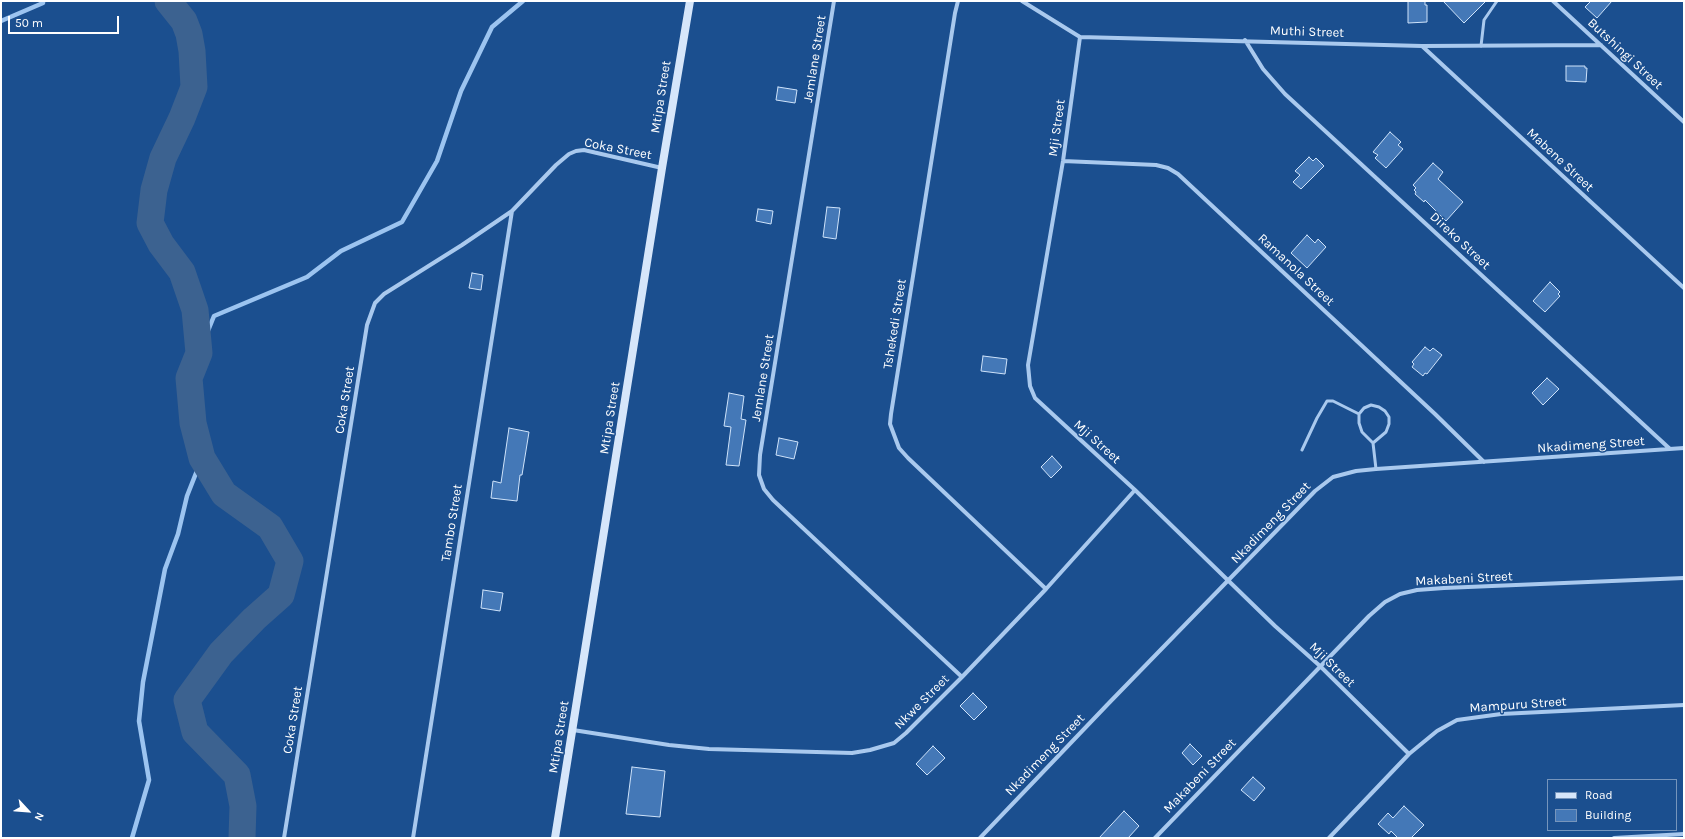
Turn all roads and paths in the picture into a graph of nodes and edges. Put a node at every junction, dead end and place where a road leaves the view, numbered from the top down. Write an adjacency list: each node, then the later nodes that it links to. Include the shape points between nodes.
1 (690, 1): 14 (street, Mtipa Street)
2 (834, 1): 29 (street, Jemlane Street, via 760,454 759,475 764,489 773,500)
3 (958, 1): 27 (street, Tshekedi Street, via 890,424 899,448 908,458)
4 (1022, 1): 7 (street)
5 (1497, 1): 11 (lane, via 1484,20)
6 (1553, 1): 9 (street, Butshingi Street)
7 (1080, 37): 8 (street, Muthi Street); 13 (street, Mji Street)
8 (1245, 40): 10 (street, Muthi Street); 20 (street, Direko Street, via 1263,69 1285,94)
9 (1601, 45): 11 (street, Muthi Street); 12 (street, Butshingi Street)
10 (1422, 46): 11 (street, Muthi Street); 16 (street, Mabene Street)
11 (1481, 46)
12 (1684, 122)
13 (1063, 162): 22 (street, Ramanola Street, via 1156,165 1178,174); 24 (street, Mji Street, via 1028,365 1030,386 1035,398 1044,407)
14 (662, 168): 15 (street, Coka Street, via 593,152 576,151 556,165); 31 (street, Mtipa Street)
15 (512, 211): 34 (street, Coka Street, via 384,294 370,312); 35 (street, Tambo Street)
16 (1684, 288)
17 (1359, 414): 18 (lane, via 1362,432); 18 (lane, via 1371,405 1379,407 1389,417 1386,432); 21 (lane, via 1333,401 1327,401)
18 (1373, 443): 23 (lane)
19 (1684, 448): 20 (street, Nkadimeng Street)
20 (1670, 449): 22 (street, Nkadimeng Street)
21 (1302, 450)
22 (1484, 462): 23 (street, Nkadimeng Street)
23 (1376, 469): 26 (street, Nkadimeng Street, via 1345,473 1326,481)
24 (1135, 490): 26 (street, Mji Street); 27 (street, Nkwe Street)
25 (1684, 578): 28 (street, Makabeni Street, via 1416,590 1400,594 1385,602)
26 (1229, 580): 28 (street, Mji Street); 37 (street, Nkadimeng Street)
27 (1046, 589): 29 (street, Nkwe Street)
28 (1320, 666): 32 (street, Mji Street); 38 (street, Makabeni Street)
29 (962, 677): 31 (street, Nkwe Street, via 894,742 852,753 709,749)
30 (1684, 705): 32 (street, Mampuru Street, via 1475,716 1457,720 1436,731)
31 (573, 730): 36 (street, Mtipa Street)
32 (1409, 754): 39 (street, Mampuru Street)
33 (1684, 834): 40 (street)
34 (284, 838)
35 (413, 838)
36 (555, 838)
37 (980, 838)
38 (1155, 838)
39 (1329, 838)
40 (1614, 838)

